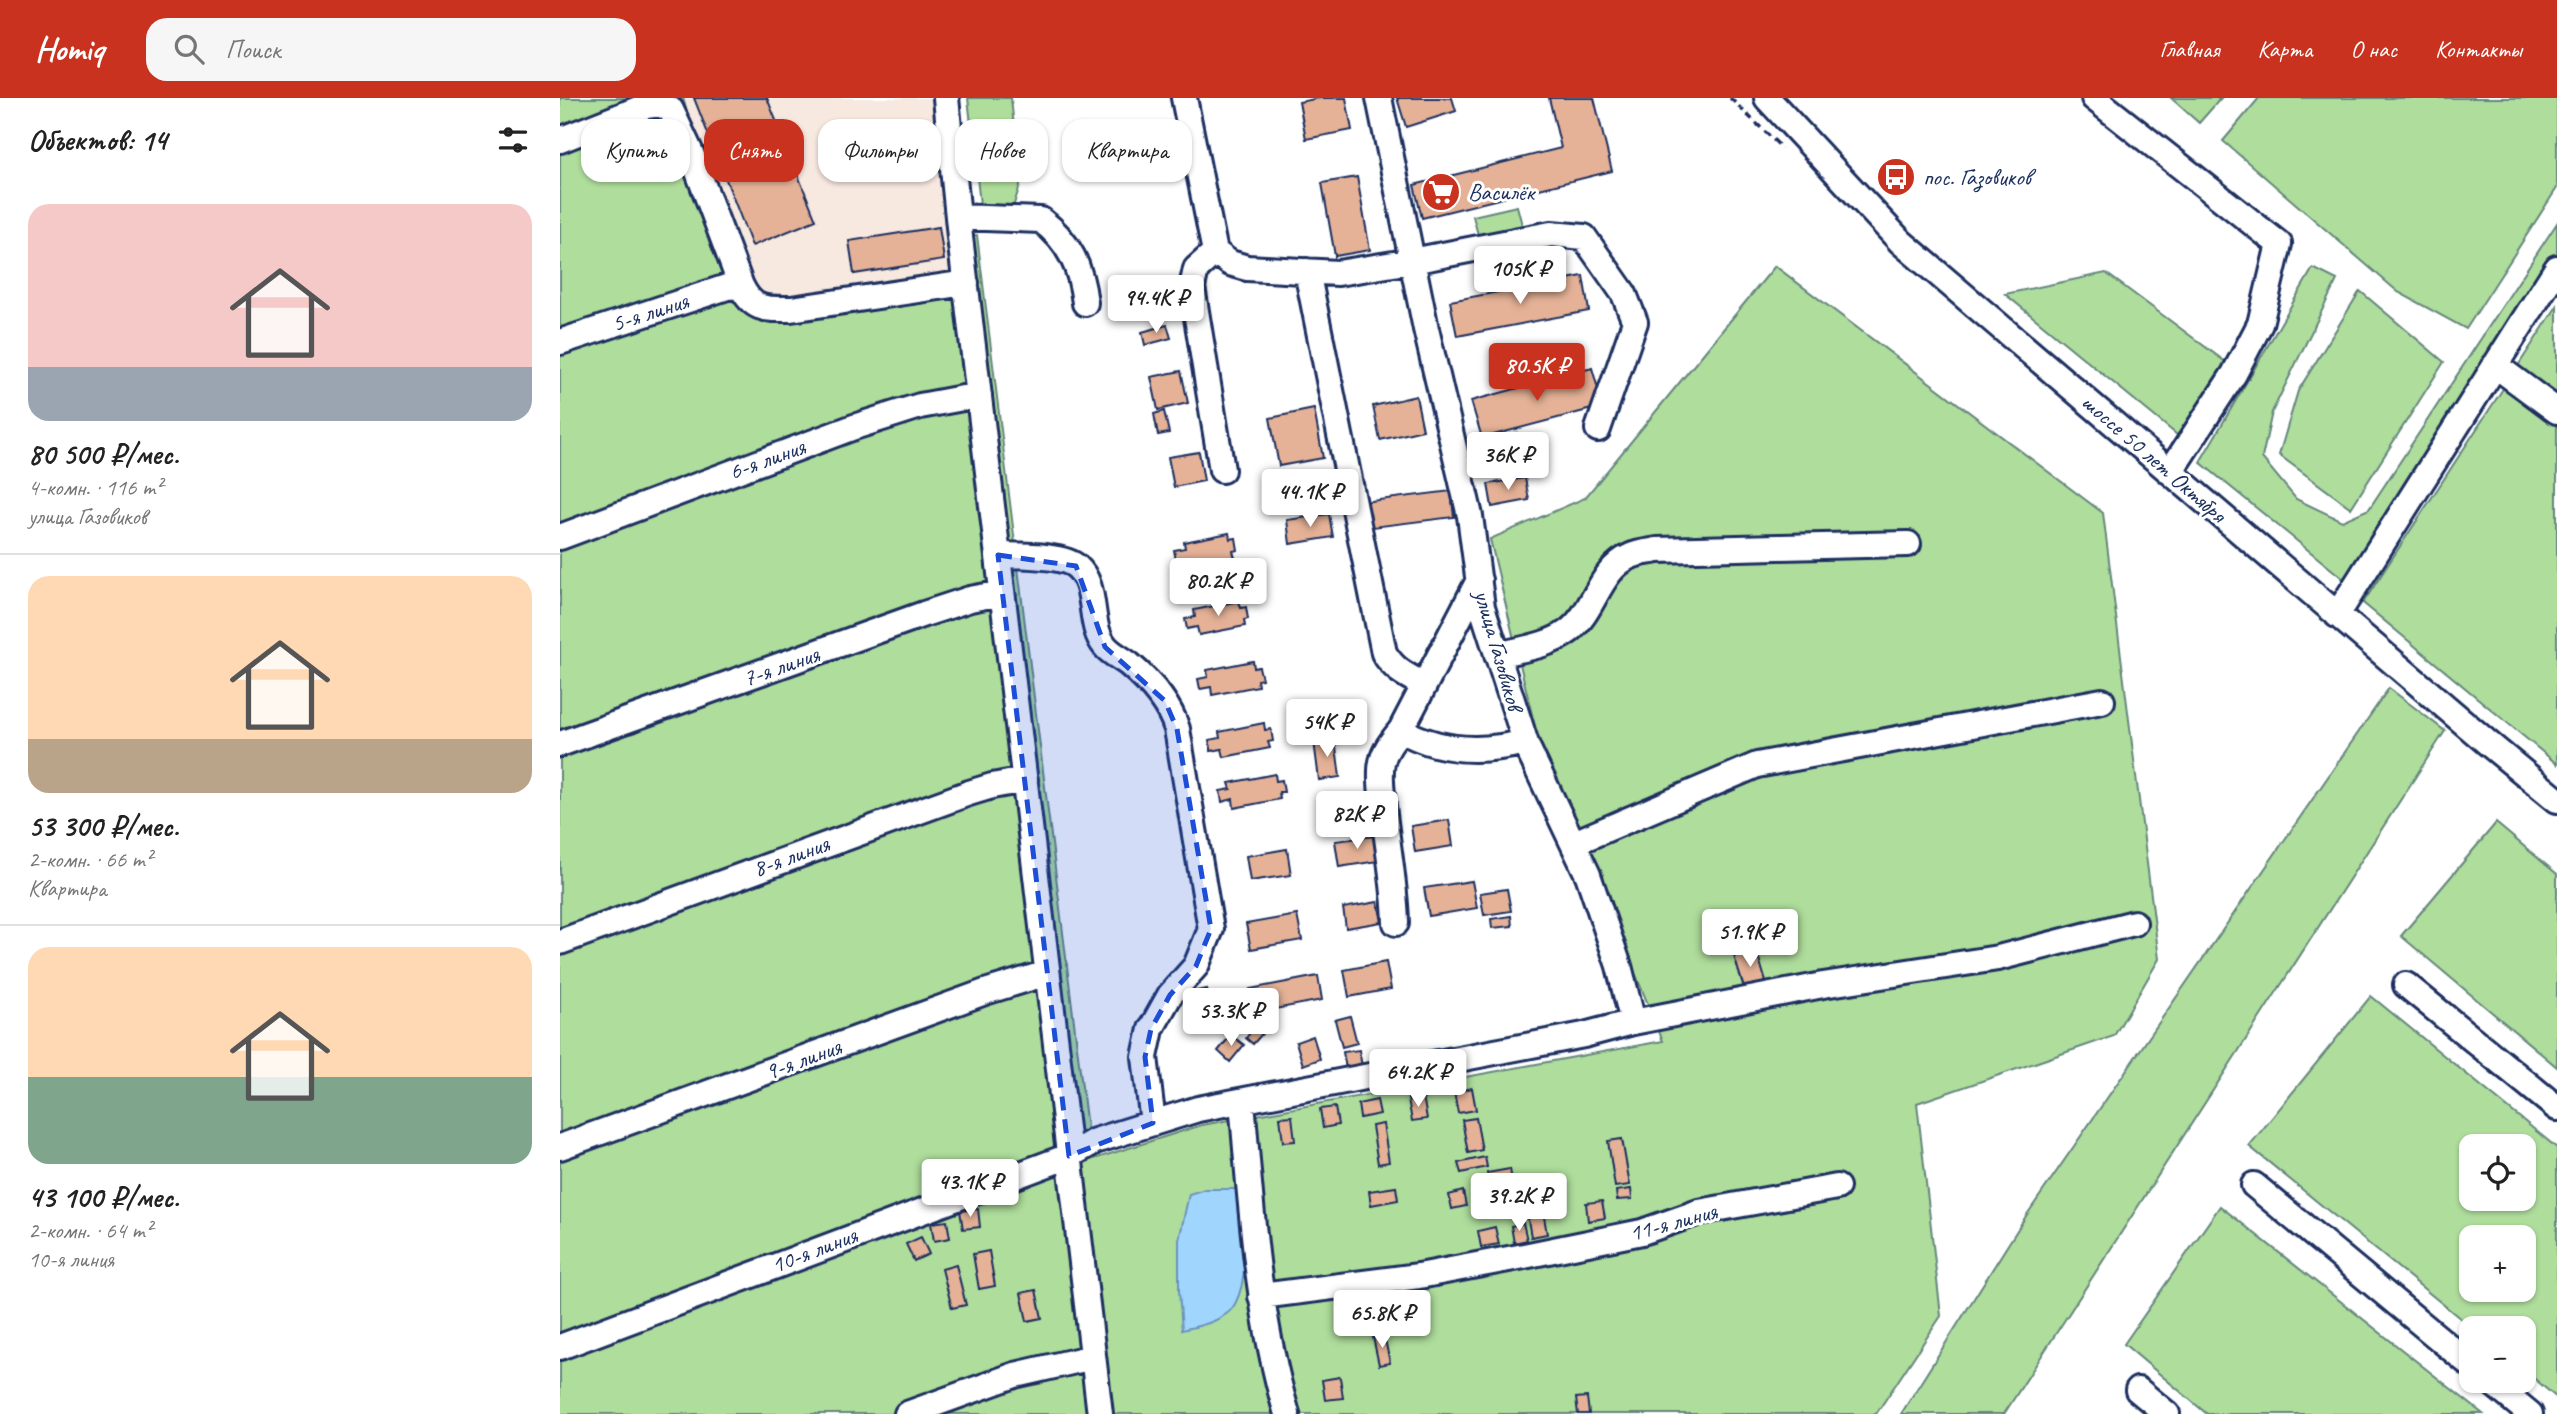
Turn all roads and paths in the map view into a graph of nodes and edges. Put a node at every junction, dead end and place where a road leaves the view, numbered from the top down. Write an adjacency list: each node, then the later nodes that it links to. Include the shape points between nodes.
1 (946, 98): 7 (street)
2 (1184, 98): 8 (street)
3 (1379, 98): 9 (street, улица Газовиков)
4 (1767, 98): 21 (street, шоссе 50 лет Октября, via 1901,242)
5 (2094, 98): 21 (street, via 2279,244 2260,324 2234,374)
6 (560, 140): 13 (street, via 646,106 660,104 671,110)
7 (958, 217): 12 (street); 14 (street, via 1041,220 1069,247 1082,278)
8 (1216, 251): 11 (street, via 1230,263 1247,268); 20 (street, via 1196,269 1192,287)
9 (1412, 261): 11 (street, via 1338,273); 19 (street, via 1551,234 1584,237 1624,294 1635,322); 25 (street, улица Газовиков, via 1470,516)
10 (2557, 268): 16 (street)
11 (1307, 271): 29 (street, via 1384,653 1400,674)
12 (966, 283): 13 (street, via 791,309 753,304); 17 (street)
13 (741, 286): 15 (street, 5-я линия)
14 (1085, 303)
15 (560, 342)
16 (2495, 365): 18 (street); 27 (street)
17 (979, 395): 22 (street, 6-я линия, via 920,406 854,427); 24 (street)
18 (2557, 411)
19 (1598, 429)
20 (1222, 470)
21 (2170, 472): 27 (street, шоссе 50 лет Октября)
22 (560, 537)
23 (1908, 544): 28 (street, via 1657,550 1632,555 1618,563 1570,630 1550,642)
24 (998, 555): 26 (street); 45 (street, via 1048,558 1076,566 1091,594 1096,628 1105,647 1165,701 1177,729 1212,929 1196,966 1170,995 1152,1029 1145,1057)
25 (1479, 580): 28 (street, улица Газовиков); 29 (street)
26 (1002, 593): 33 (street, 7-я линия, via 924,614); 34 (street)
27 (2337, 615): 35 (street, шоссе 50 лет Октября)
28 (1497, 655): 32 (street, улица Газовиков)
29 (1424, 685): 31 (street)
30 (2102, 701): 36 (street, via 1757,765)
31 (1401, 730): 32 (street, via 1422,741 1458,749); 37 (street, via 1381,763)
32 (1525, 742): 36 (street, улица Газовиков)
33 (560, 744)
34 (1024, 780): 39 (street, 8-я линия, via 968,793); 40 (street)
35 (2557, 800)
36 (1574, 844): 42 (street, улица Газовиков, via 1614,953)
37 (1396, 923)
38 (2134, 923): 42 (street, 10-я линия, via 1997,958 1823,985)
39 (560, 942)
40 (1047, 972): 46 (street, 9-я линия); 47 (street)
41 (2406, 985): 44 (street)
42 (1633, 1022): 43 (street, 10-я линия)
43 (1242, 1101): 45 (street, 10-я линия); 50 (street)
44 (2557, 1108)
45 (1153, 1122): 47 (street, 10-я линия, via 1095,1141)
46 (560, 1147)
47 (1069, 1156): 51 (street, 10-я линия); 53 (street)
48 (2254, 1185): 52 (street)
49 (1837, 1187): 50 (street, 11-я линия, via 1699,1212 1642,1232 1419,1276)
50 (1261, 1296): 58 (street)
51 (560, 1347)
52 (2459, 1355)
53 (1093, 1357): 56 (street, via 1015,1376); 57 (street)
54 (2138, 1390): 59 (street)
55 (2505, 1393): 60 (street)
56 (907, 1414)
57 (1100, 1414)
58 (1287, 1414)
59 (2167, 1414)
60 (2530, 1414)

